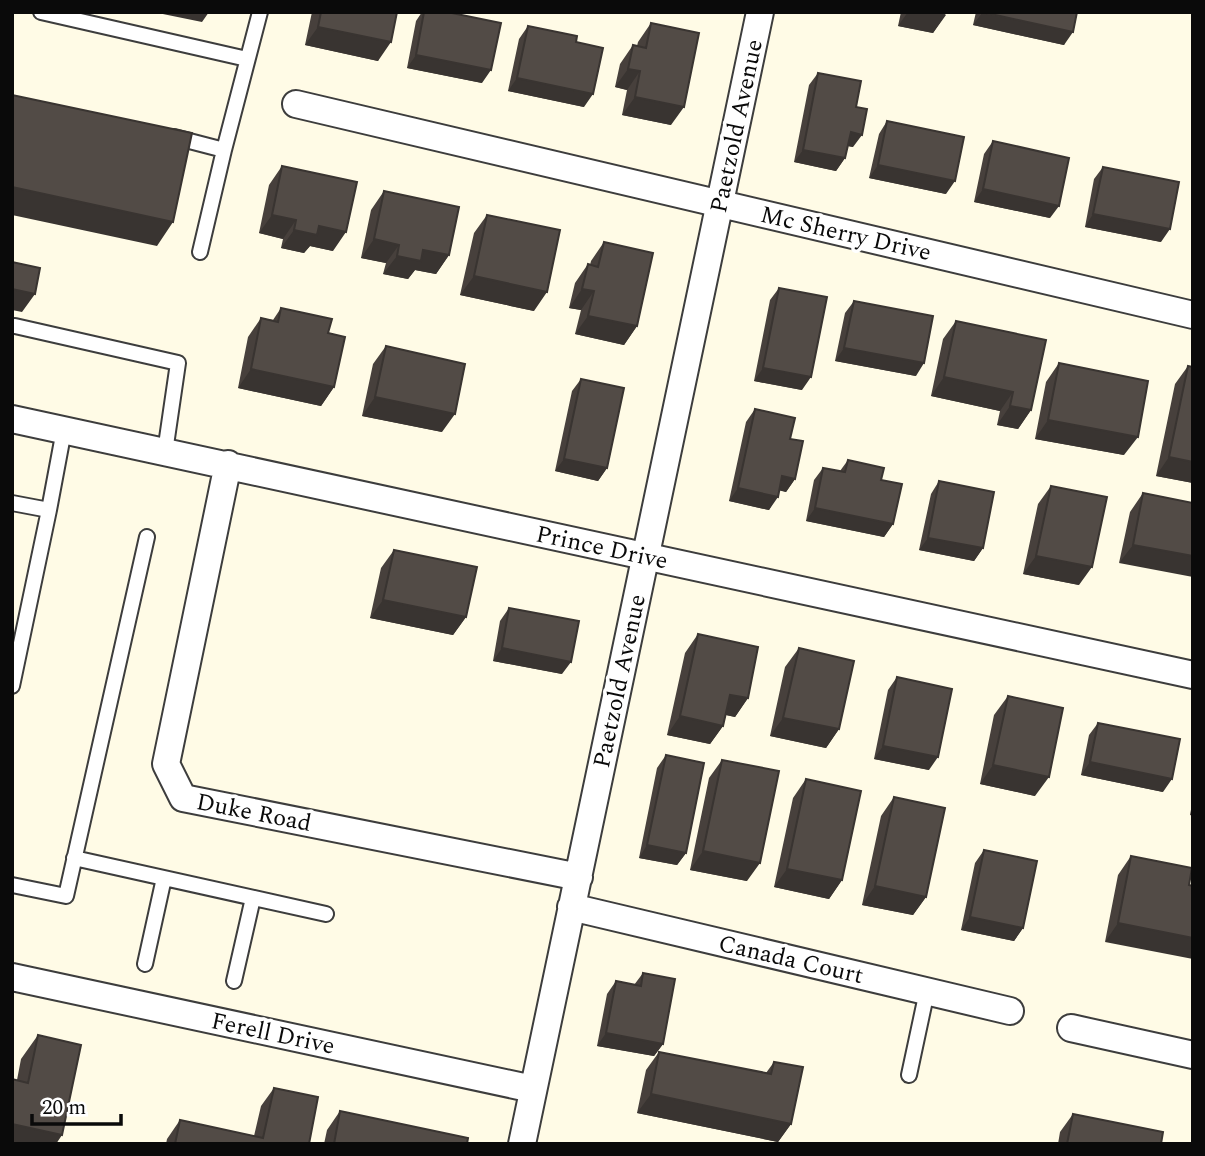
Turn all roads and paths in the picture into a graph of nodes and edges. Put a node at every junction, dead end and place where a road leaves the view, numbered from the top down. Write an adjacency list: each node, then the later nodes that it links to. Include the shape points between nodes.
1 (41, 12): 4 (lane)
2 (260, 12): 4 (lane)
3 (761, 12): 8 (street, Paetzold Avenue)
4 (247, 59): 7 (lane)
5 (296, 104): 8 (street, Mc Sherry Drive)
6 (158, 134): 7 (lane)
7 (224, 149): 9 (lane)
8 (719, 203): 10 (street, Mc Sherry Drive); 19 (street, Paetzold Avenue)
9 (200, 252)
10 (1193, 315)
11 (15, 326): 14 (lane, via 178,363)
12 (12, 419): 13 (street, Prince Drive)
13 (64, 430): 14 (street, Prince Drive); 17 (lane)
14 (164, 452): 15 (street, Prince Drive)
15 (228, 464): 19 (street, Prince Drive); 23 (street, Duke Road, via 166,764 183,797)
16 (12, 503): 17 (lane)
17 (49, 510): 21 (lane)
18 (147, 537): 22 (lane)
19 (645, 557): 20 (street, Prince Drive); 23 (street, Paetzold Avenue)
20 (1193, 674)
21 (12, 686)
22 (74, 858): 24 (lane); 25 (lane, via 66,896)
23 (579, 877): 27 (street, Paetzold Avenue)
24 (164, 878): 26 (lane); 29 (lane)
25 (12, 885)
26 (253, 898): 28 (lane); 31 (lane)
27 (571, 907): 32 (street, Canada Court); 37 (street, Paetzold Avenue)
28 (326, 914)
29 (145, 964)
30 (12, 977): 37 (street, Ferell Drive)
31 (234, 981)
32 (927, 991): 33 (street, Canada Court); 36 (lane)
33 (1010, 1011)
34 (1071, 1028): 35 (street)
35 (1193, 1055)
36 (909, 1075)
37 (533, 1089): 38 (street, Paetzold Avenue)
38 (523, 1144)

